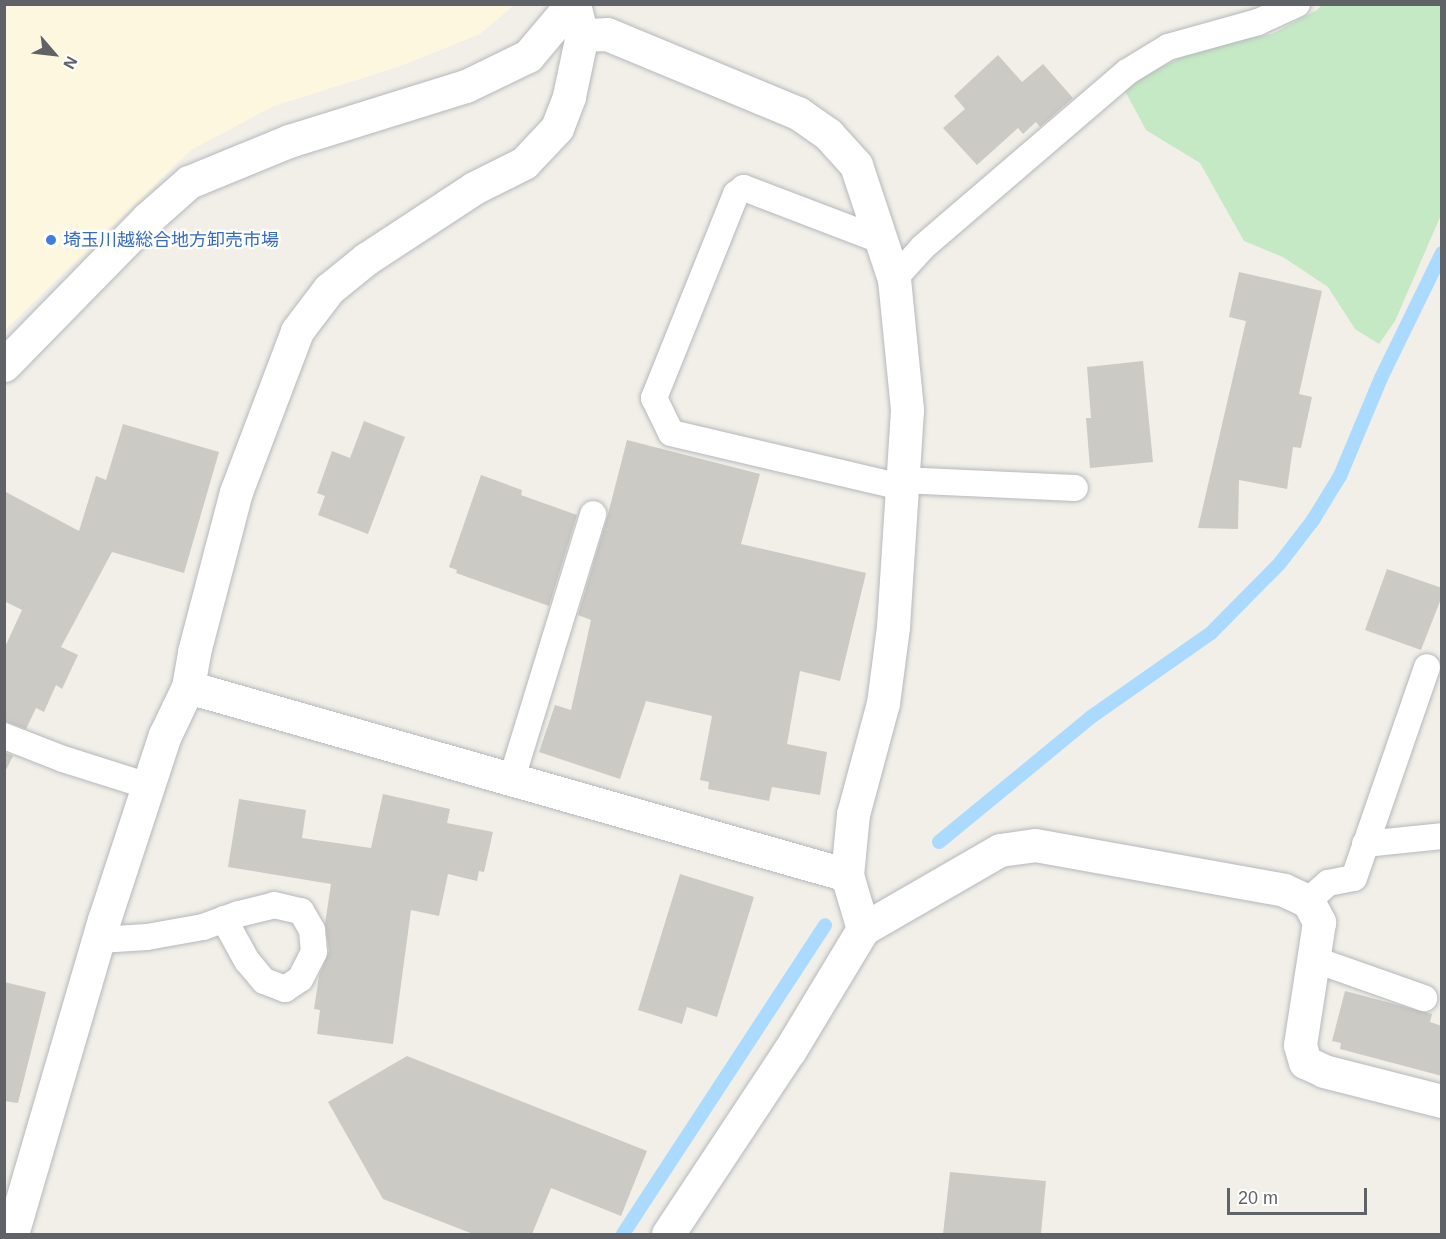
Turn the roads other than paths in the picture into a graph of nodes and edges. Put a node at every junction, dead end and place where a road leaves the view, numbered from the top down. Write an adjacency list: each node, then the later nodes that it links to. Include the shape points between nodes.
1 (1297, 4): 4 (lane, via 1258,22 1167,47 1127,72 922,247)
2 (576, 15): 3 (street, via 607,34 798,112 828,134 856,165); 5 (street, via 528,56 466,86 289,141 189,182 147,219); 10 (street, via 569,96 557,128 524,163 474,188 366,259 329,289 297,331 236,492)
3 (880, 240): 4 (street); 6 (lane, via 744,188 736,194 654,398 671,433)
4 (894, 279): 6 (street, via 907,410)
5 (4, 365)
6 (901, 484): 7 (lane); 16 (street, via 893,627 883,703 853,814)
7 (1075, 488)
8 (592, 514): 12 (lane)
9 (1427, 667): 15 (lane)
10 (188, 687): 12 (street); 13 (street, via 165,735)
11 (4, 736): 13 (lane)
12 (512, 778): 16 (street)
13 (148, 786): 20 (street)
14 (1442, 836): 15 (lane)
15 (1365, 844): 17 (lane, via 1354,878 1328,883)
16 (847, 876): 19 (street)
17 (1308, 901): 19 (street, via 1284,891 1035,845 1000,850); 21 (street, via 1318,922)
18 (224, 919): 20 (lane, via 203,927 147,937)
19 (863, 929): 25 (street, via 790,1050)
20 (99, 940): 24 (street)
21 (1313, 959): 22 (lane); 23 (street, via 1300,1045 1305,1062 1324,1071)
22 (1424, 998)
23 (1442, 1101)
24 (12, 1234)
25 (668, 1234)

